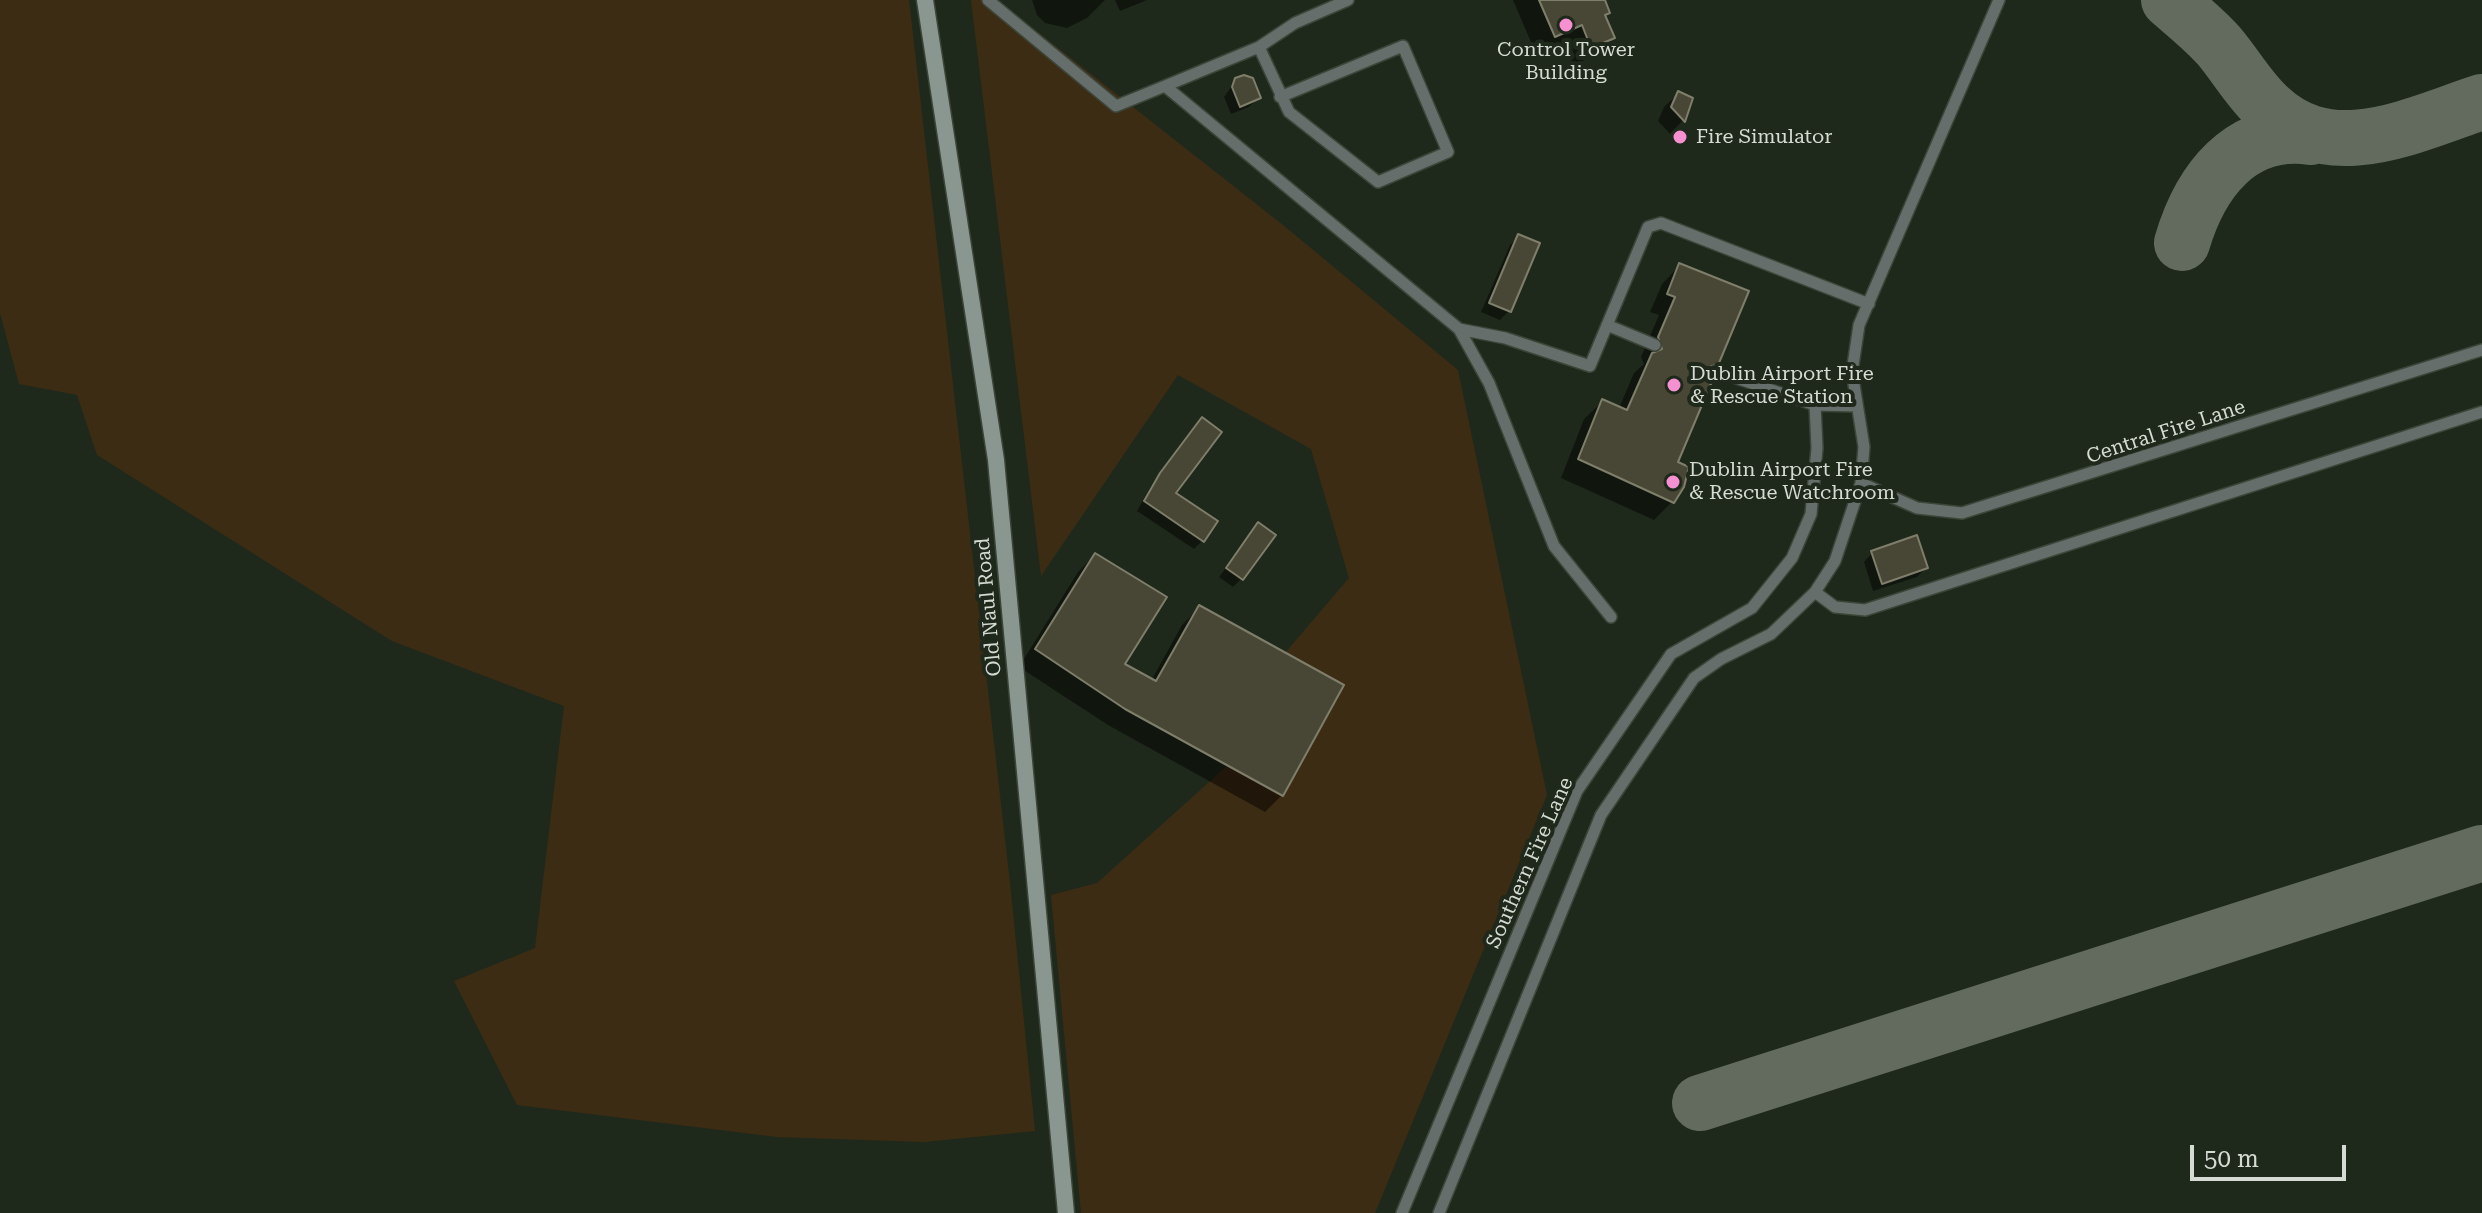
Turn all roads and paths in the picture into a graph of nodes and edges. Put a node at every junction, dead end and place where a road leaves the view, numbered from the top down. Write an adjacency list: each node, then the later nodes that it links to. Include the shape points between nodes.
1 (925, 0): 20 (main road, Old Naul Road, via 996,460)
2 (988, 0): 6 (lane, via 1116,106)
3 (1348, 0): 5 (lane, via 1295,23)
4 (1999, 0): 8 (lane)
5 (1259, 47): 6 (lane); 7 (lane)
6 (1165, 86): 10 (lane)
7 (1280, 97): 7 (lane, via 1403,46 1448,152 1378,182 1289,112)
8 (1869, 304): 9 (lane, via 1661,223 1648,227); 15 (lane, via 1859,325 1852,372)
9 (1607, 325): 10 (lane, via 1590,366); 11 (lane)
10 (1459, 329): 19 (lane, via 1477,357 1554,546)
11 (1655, 345)
12 (2482, 350): 17 (lane, Central Fire Lane, via 1962,513 1917,508)
13 (1716, 371): 14 (lane)
14 (1815, 405): 15 (lane); 21 (lane, Southern Fire Lane, via 1811,514 1792,558 1752,608 1671,654 1577,791)
15 (1857, 406): 17 (lane, via 1864,447)
16 (2482, 412): 18 (lane, via 1865,610 1835,607)
17 (1861, 483): 18 (lane, via 1835,561)
18 (1815, 592): 22 (lane, via 1771,634 1694,678 1601,815)
19 (1611, 617)
20 (1066, 1213)
21 (1402, 1213)
22 (1439, 1213)

